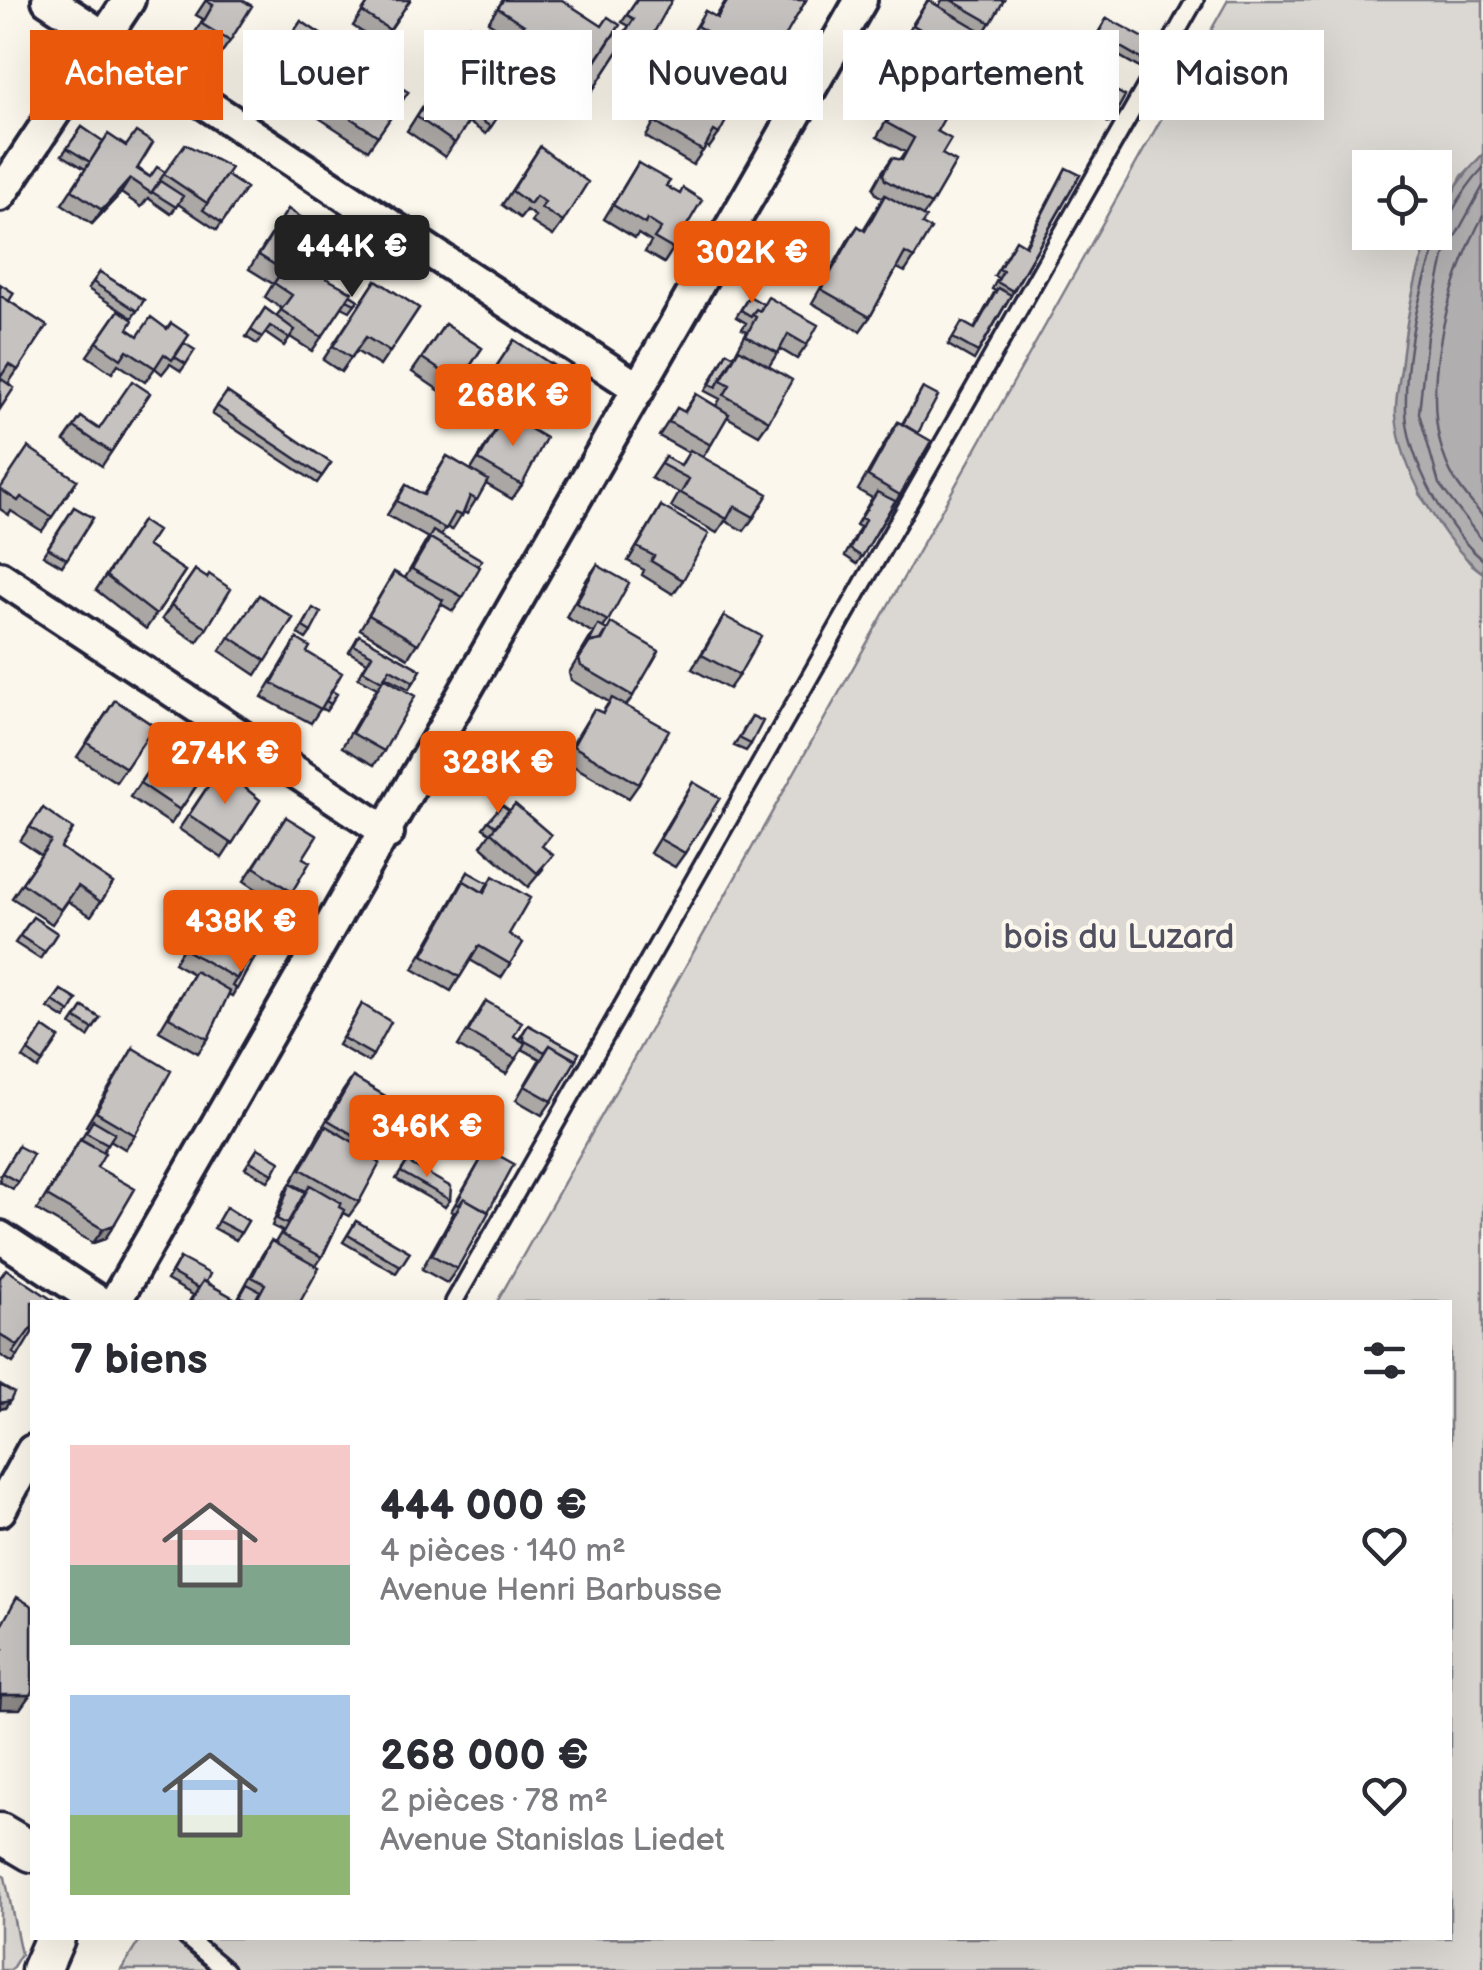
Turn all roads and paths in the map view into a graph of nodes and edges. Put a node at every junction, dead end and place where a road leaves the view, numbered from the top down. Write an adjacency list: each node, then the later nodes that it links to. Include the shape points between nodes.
1 (48, 0): 5 (street)
2 (128, 0): 6 (street)
3 (861, 0): 10 (street)
4 (1195, 0): 16 (lane)
5 (93, 30)
6 (109, 30)
7 (223, 115): 10 (street)
8 (49, 120): 9 (street)
9 (0, 195)
10 (639, 389): 12 (street)
11 (0, 577): 12 (street)
12 (388, 833): 15 (street)
13 (0, 1237): 14 (street)
14 (96, 1300)
15 (116, 1300)
16 (455, 1300)
17 (30, 1456): 18 (street)
18 (0, 1510)
19 (0, 1833): 20 (street)
20 (30, 1851)
21 (53, 1940): 23 (street)
22 (189, 1940): 24 (lane)
23 (41, 1970)
24 (225, 1970)

